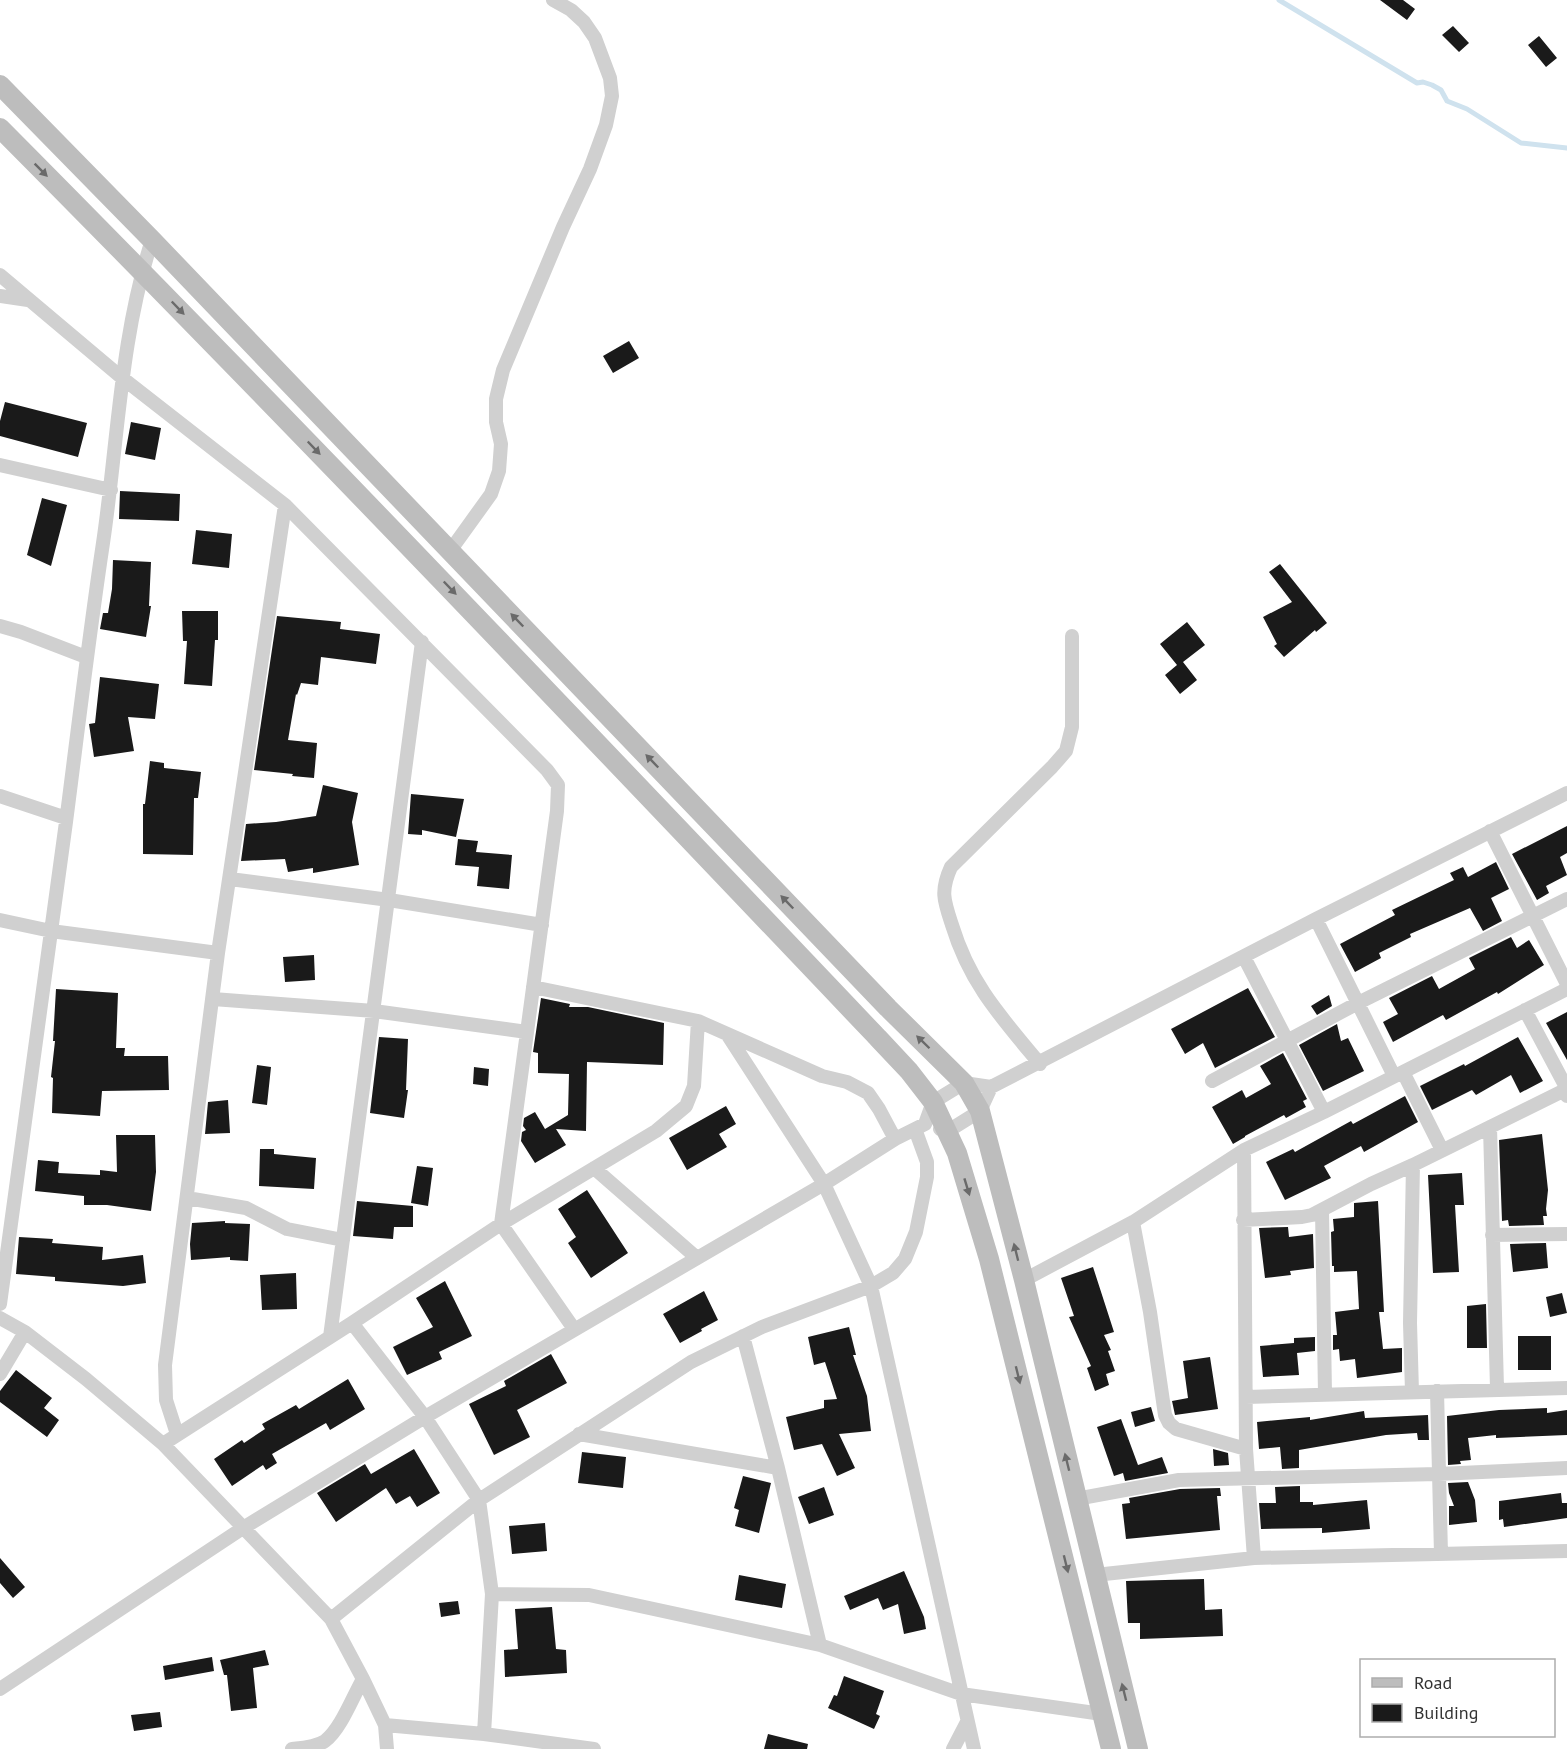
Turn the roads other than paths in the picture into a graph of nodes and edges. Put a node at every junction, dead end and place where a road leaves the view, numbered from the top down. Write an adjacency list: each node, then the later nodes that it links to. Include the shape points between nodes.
1 (553, 0): 13 (street, via 571,10 595,38 610,78 612,96 590,169 503,370 496,410 500,471 491,494)
2 (0, 85): 4 (main road)
3 (0, 128): 5 (main road, one-way to 5)
4 (152, 240): 5 (street); 13 (main road)
5 (142, 271): 9 (street); 50 (main road, one-way to 50, via 878,1038)
6 (0, 275): 8 (street)
7 (0, 296): 8 (street)
8 (30, 300): 9 (street)
9 (122, 377): 11 (street); 12 (street)
10 (0, 465): 11 (street)
11 (111, 490): 17 (street)
12 (285, 505): 16 (street); 22 (street)
13 (450, 550): 46 (main road, one-way to 13)
14 (0, 626): 17 (street)
15 (1072, 636): 43 (street, via 1072,727 1066,751 951,867 943,893 961,953 976,983)
16 (422, 642): 24 (street); 28 (street, via 558,785)
17 (86, 657): 20 (street)
18 (1567, 793): 21 (street)
19 (0, 796): 20 (street)
20 (66, 818): 29 (street)
21 (1490, 831): 25 (street); 26 (street)
22 (230, 879): 24 (street); 30 (street)
23 (1567, 899): 25 (street)
24 (389, 900): 28 (street); 38 (street)
25 (1533, 915): 32 (street); 36 (street)
26 (1316, 918): 31 (street); 36 (street)
27 (0, 921): 29 (street)
28 (542, 926): 33 (street)
29 (51, 931): 30 (street); 73 (street)
30 (218, 952): 35 (street)
31 (1244, 957): 42 (street); 43 (street)
32 (1567, 984)
33 (533, 987): 39 (street); 40 (street)
34 (1567, 989): 37 (street)
35 (213, 999): 38 (street); 62 (street)
36 (1358, 1003): 42 (street); 44 (street)
37 (1525, 1010): 44 (street); 48 (street)
38 (374, 1011): 40 (street); 69 (street)
39 (698, 1021): 41 (street); 60 (street, via 694,1086 686,1106 656,1131)
40 (527, 1032): 66 (street)
41 (727, 1034): 56 (street, via 868,1094); 61 (street)
42 (1288, 1041): 45 (street); 52 (street)
43 (1040, 1064): 47 (street)
44 (1398, 1074): 52 (street); 58 (street)
45 (1212, 1081)
46 (964, 1083): 47 (street); 50 (street); 51 (main road)
47 (991, 1087): 51 (street)
48 (1567, 1089): 49 (street); 54 (street)
49 (1567, 1096)
50 (933, 1102): 53 (street); 55 (main road)
51 (980, 1111): 55 (street); 71 (main road, one-way to 51)
52 (1324, 1112): 57 (street)
53 (920, 1127): 55 (street); 56 (street); 72 (street, via 927,1177 916,1232 905,1259 893,1273)
54 (1490, 1127): 58 (street); 68 (street)
55 (948, 1131): 109 (main road, one-way to 109, via 989,1259)
56 (895, 1139): 61 (street)
57 (1244, 1150): 64 (street); 65 (street)
58 (1442, 1150): 59 (street)
59 (1413, 1165): 63 (street); 84 (street)
60 (594, 1168): 66 (street); 70 (street)
61 (824, 1184): 70 (street); 72 (street)
62 (187, 1198): 69 (street, via 246,1208 287,1229); 88 (street, via 165,1365 166,1400)
63 (1322, 1210): 64 (street, via 1302,1217); 85 (street)
64 (1243, 1220): 86 (street)
65 (1133, 1222): 71 (street); 91 (street, via 1165,1415 1176,1429)
66 (501, 1224): 75 (street); 76 (street)
67 (1567, 1234): 68 (street)
68 (1492, 1235): 81 (street)
69 (343, 1240): 78 (street)
70 (698, 1258): 76 (street)
71 (1024, 1280): 96 (main road, one-way to 71)
72 (871, 1286): 79 (street); 108 (street)
73 (0, 1304)
74 (0, 1318): 77 (street)
75 (352, 1323): 78 (street); 87 (street)
76 (574, 1329): 87 (street)
77 (25, 1332): 80 (street); 90 (street)
78 (330, 1336): 88 (street)
79 (743, 1336): 89 (street, via 691,1362); 92 (street)
80 (0, 1374)
81 (1497, 1388): 82 (street); 83 (street)
82 (1567, 1388)
83 (1437, 1391): 84 (street); 94 (street)
84 (1412, 1392): 85 (street)
85 (1325, 1394): 86 (street)
86 (1246, 1397): 91 (street)
87 (425, 1417): 97 (street); 98 (street)
88 (177, 1434): 90 (street)
89 (579, 1434): 92 (street); 97 (street)
90 (163, 1444): 98 (street)
91 (1246, 1449): 95 (street)
92 (778, 1467): 105 (street)
93 (1567, 1468): 94 (street)
94 (1438, 1474): 95 (street); 100 (street)
95 (1248, 1478): 96 (street, via 1179,1480); 101 (street)
96 (1076, 1499): 102 (main road)
97 (479, 1500): 103 (street); 104 (street)
98 (243, 1528): 104 (street); 107 (street)
99 (1567, 1551): 100 (street)
100 (1441, 1554): 101 (street)
101 (1254, 1558): 102 (street)
102 (1095, 1575): 119 (main road, one-way to 102)
103 (492, 1594): 105 (street, via 589,1594); 112 (street)
104 (330, 1619): 106 (street)
105 (820, 1645): 108 (street)
106 (363, 1679): 111 (street); 113 (street, via 335,1730 324,1742)
107 (3, 1683)
108 (961, 1694): 109 (street); 110 (street)
109 (1102, 1714): 118 (main road)
110 (967, 1722): 116 (street); 117 (street)
111 (385, 1725): 112 (street); 114 (street)
112 (484, 1734): 115 (street)
113 (292, 1749)
114 (387, 1749)
115 (594, 1749)
116 (953, 1749)
117 (974, 1749)
118 (1111, 1749)
119 (1138, 1749)

